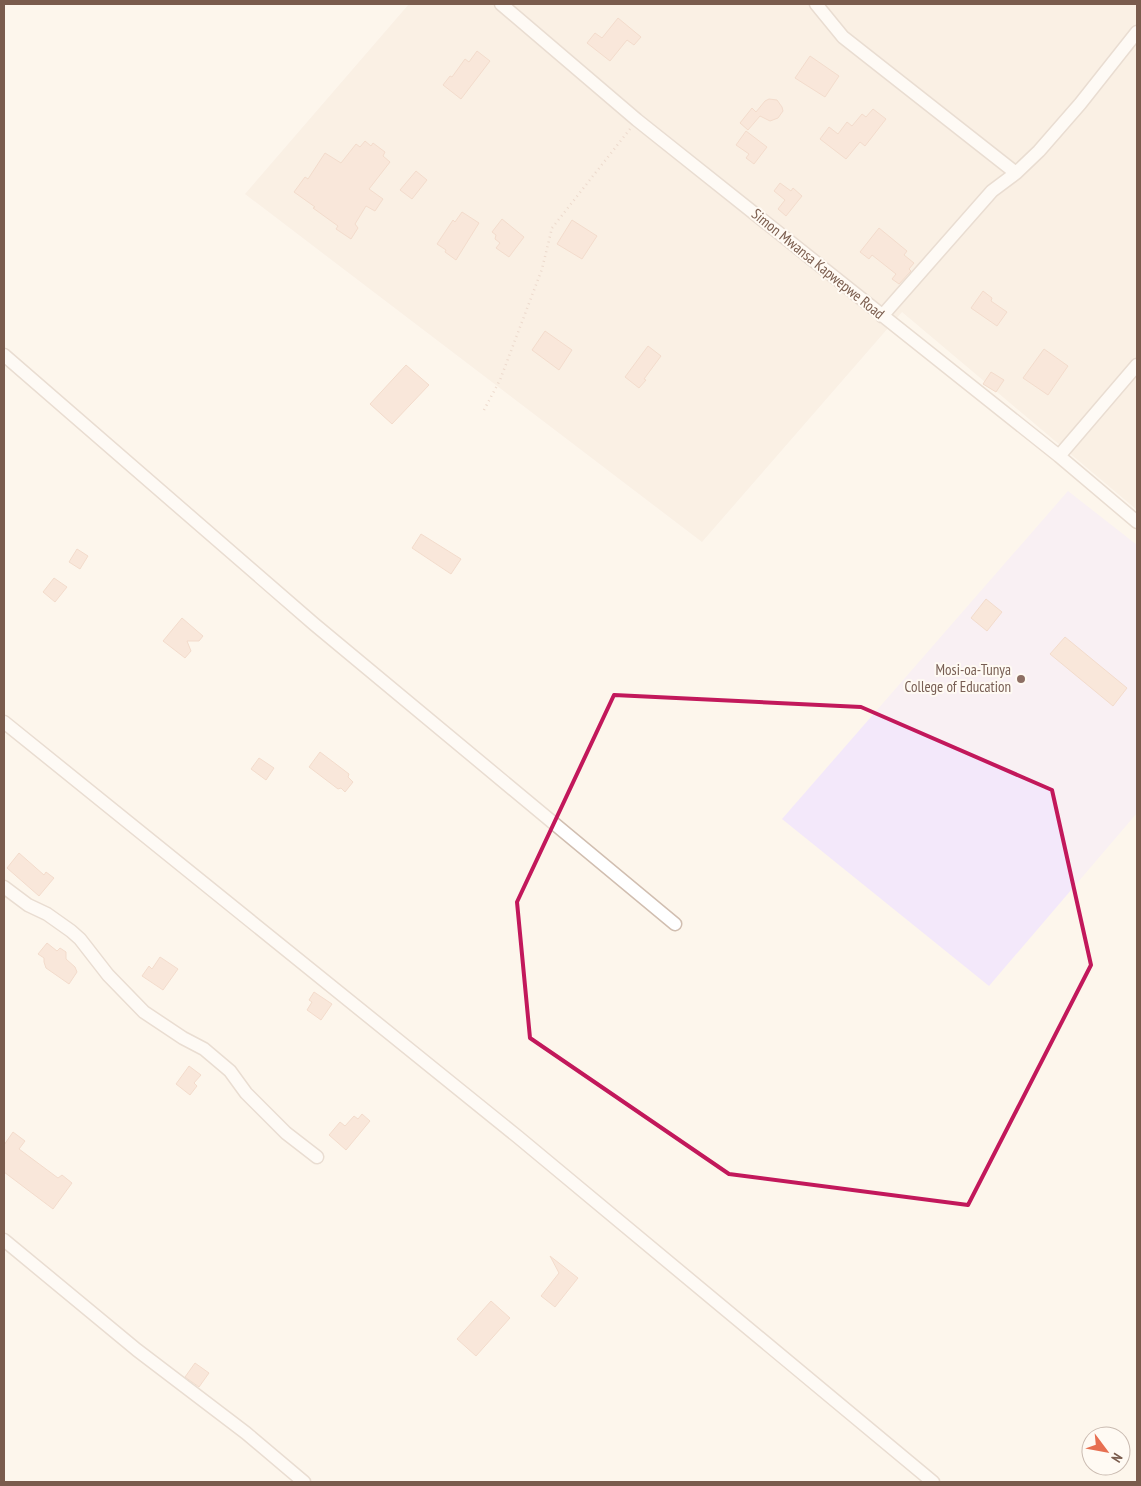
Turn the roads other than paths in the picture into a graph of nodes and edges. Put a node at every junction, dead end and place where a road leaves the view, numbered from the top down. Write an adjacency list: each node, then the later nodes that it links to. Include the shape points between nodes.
1 (501, 4): 5 (street, Simon Mwansa Kapwepwe Road, via 637,120)
2 (816, 4): 4 (street, via 843,37)
3 (1137, 32): 4 (street, via 1080,104)
4 (1016, 173): 5 (street, via 992,191)
5 (882, 316): 8 (street, Simon Mwansa Kapwepwe Road)
6 (4, 355): 12 (street, via 314,624)
7 (1137, 365): 8 (street)
8 (1059, 456): 9 (street, Simon Mwansa Kapwepwe Road)
9 (1137, 522)
10 (4, 722): 16 (street, via 510,1131)
11 (4, 887): 13 (street, via 71,931 144,1012 204,1049 230,1072 286,1133)
12 (675, 924)
13 (317, 1157)
14 (4, 1240): 15 (street)
15 (304, 1482)
16 (933, 1482)

